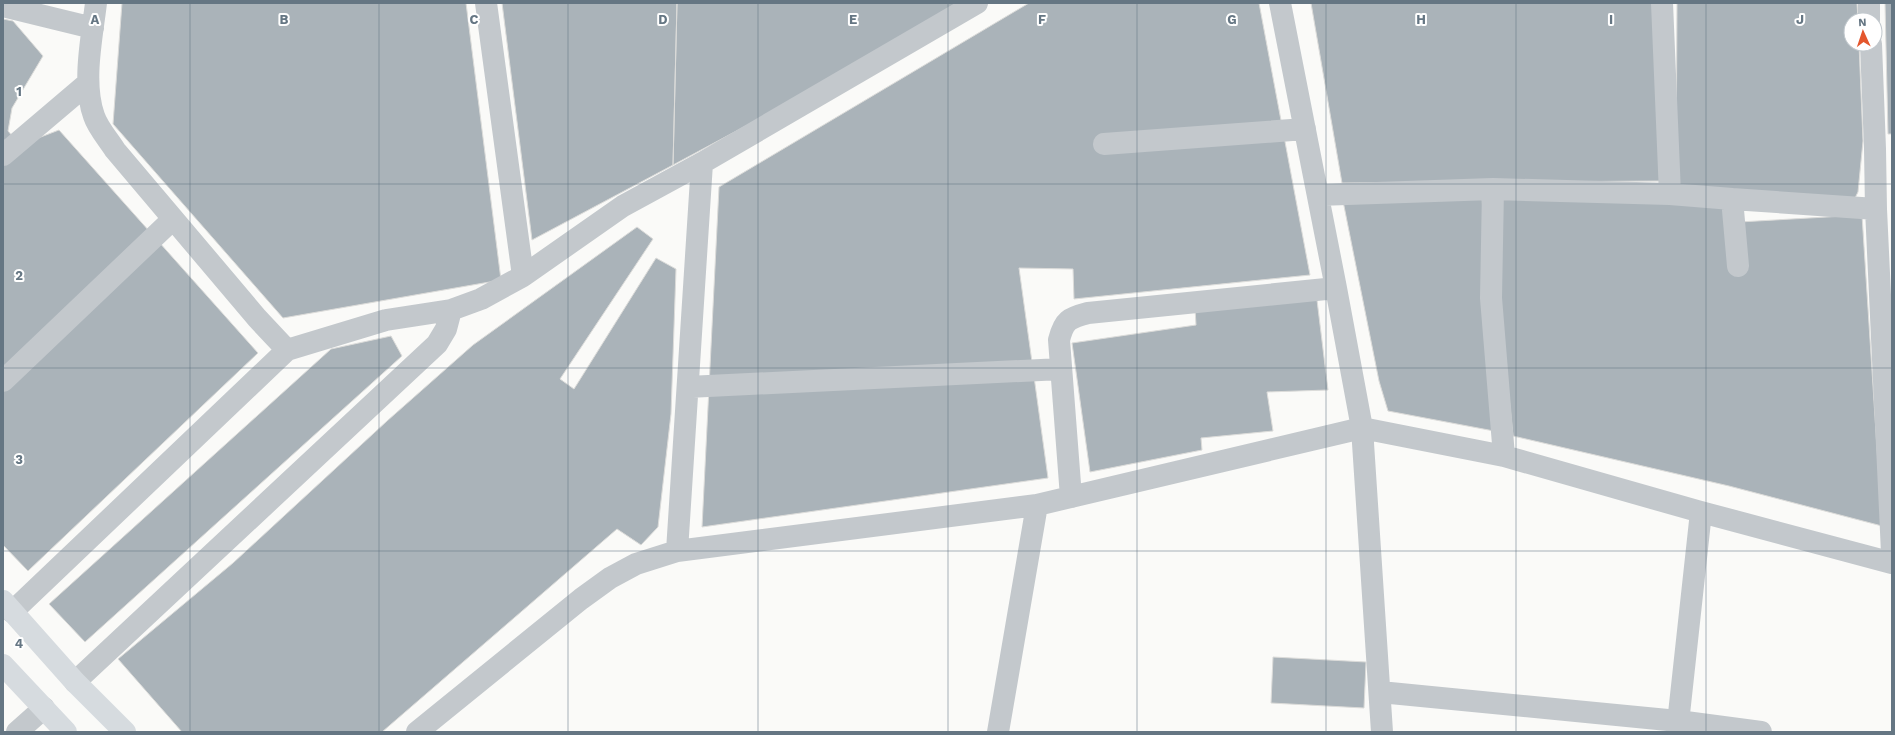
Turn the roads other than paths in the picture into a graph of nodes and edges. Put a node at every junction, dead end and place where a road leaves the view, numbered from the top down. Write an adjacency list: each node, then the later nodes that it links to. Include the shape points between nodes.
1 (96, 3): 7 (street)
2 (486, 3): 22 (street)
3 (978, 3): 14 (street)
4 (1280, 3): 10 (street)
5 (1662, 3): 16 (street)
6 (3, 6): 7 (street)
7 (93, 28): 9 (street)
8 (1872, 52): 12 (street)
9 (88, 83): 13 (street); 20 (street, via 94,115 99,125 115,150)
10 (1305, 129): 11 (street); 17 (street)
11 (1104, 144)
12 (1884, 149): 19 (street)
13 (3, 155)
14 (702, 163): 22 (street, via 623,206); 28 (street)
15 (1493, 189): 16 (street); 17 (street); 30 (street, via 1491,298)
16 (1670, 194): 18 (street)
17 (1318, 195): 23 (street)
18 (1732, 199): 19 (street); 21 (street)
19 (1876, 209): 35 (street)
20 (173, 219): 25 (street); 27 (street)
21 (1738, 266)
22 (523, 276): 24 (street, via 481,299)
23 (1336, 288): 26 (street, via 1088,313 1072,317 1062,329 1059,340); 29 (street)
24 (451, 310): 25 (street, via 386,320); 39 (street, via 446,329 437,344)
25 (287, 350): 37 (street)
26 (1061, 369): 28 (street); 31 (street)
27 (3, 381)
28 (688, 387): 34 (street)
29 (1362, 428): 30 (street); 31 (street); 40 (street)
30 (1504, 456): 33 (street)
31 (1071, 497): 32 (street)
32 (1037, 505): 34 (street); 47 (street)
33 (1701, 512): 36 (street); 42 (street)
34 (677, 551): 46 (street, via 636,564 610,578 580,599)
35 (1892, 553)
36 (1892, 563)
37 (8, 606): 39 (main road)
38 (3, 665): 41 (main road)
39 (75, 682): 45 (main road)
40 (1380, 692): 42 (street); 48 (street)
41 (44, 708): 43 (street); 44 (main road)
42 (1677, 726): 49 (street)
43 (17, 732)
44 (66, 732)
45 (126, 732)
46 (417, 732)
47 (998, 732)
48 (1382, 732)
49 (1761, 732)

